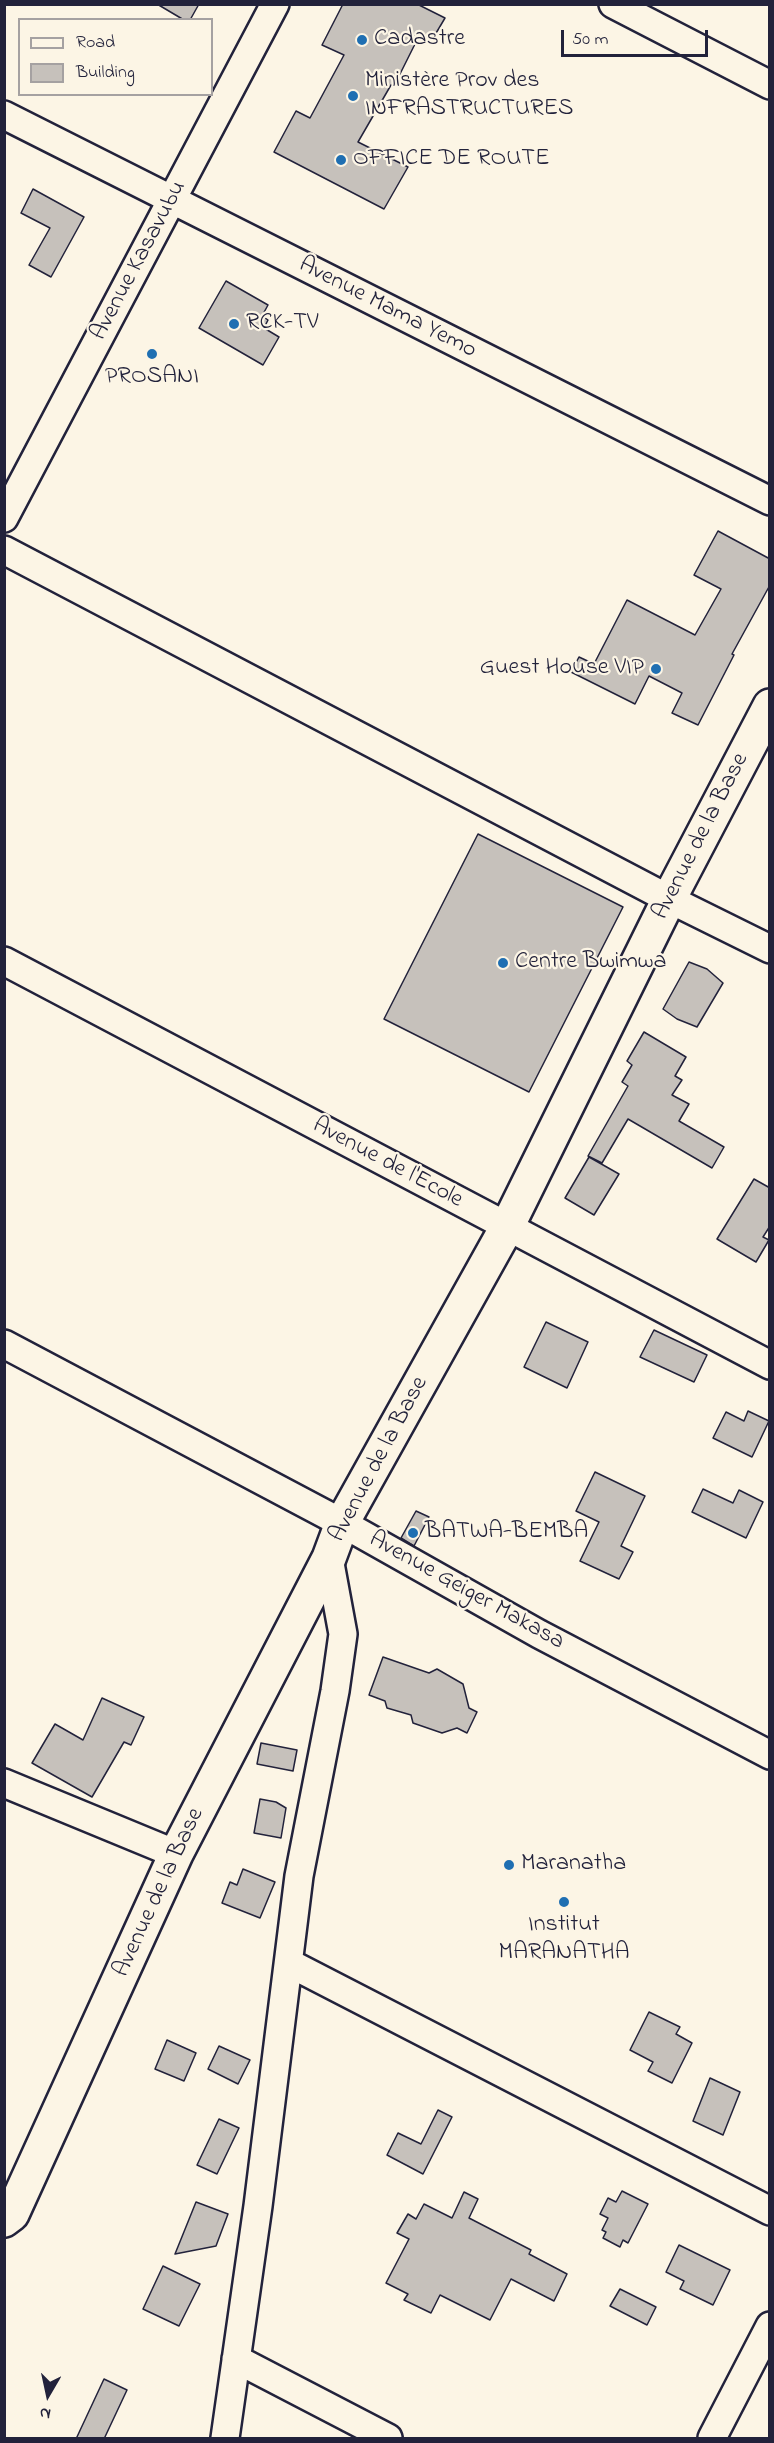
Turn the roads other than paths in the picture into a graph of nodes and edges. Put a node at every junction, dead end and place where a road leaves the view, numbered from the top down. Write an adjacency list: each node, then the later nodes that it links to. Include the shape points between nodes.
1 (275, 4): 5 (street, Avenue Kasavubu)
2 (613, 4): 3 (street)
3 (770, 85)
4 (4, 115): 5 (street, Avenue Mama Yemo)
5 (171, 201): 6 (street, Avenue Mama Yemo); 7 (street, Avenue Kasavubu)
6 (770, 501)
7 (4, 518)
8 (4, 550): 10 (street)
9 (770, 706): 10 (main road, Avenue de la Base)
10 (669, 899): 11 (street); 13 (main road, Avenue de la Base)
11 (770, 949)
12 (4, 961): 13 (street, Avenue de l'Ecole)
13 (507, 1227): 15 (street, Avenue de l'Ecole); 16 (main road, Avenue de la Base)
14 (4, 1344): 16 (street, Avenue Geiger Makasa)
15 (770, 1365)
16 (342, 1522): 17 (main road, Avenue de la Base); 18 (street, Avenue Geiger Makasa, via 539,1634)
17 (329, 1558): 20 (main road, Avenue de la Base); 21 (street, via 343,1635 299,1876)
18 (770, 1755)
19 (4, 1783): 20 (street)
20 (176, 1854): 23 (main road, Avenue de la Base)
21 (289, 1963): 22 (street); 25 (street)
22 (770, 2211)
23 (7, 2215)
24 (770, 2326): 28 (street)
25 (236, 2359): 26 (street); 27 (street)
26 (225, 2439)
27 (387, 2439)
28 (712, 2439)

